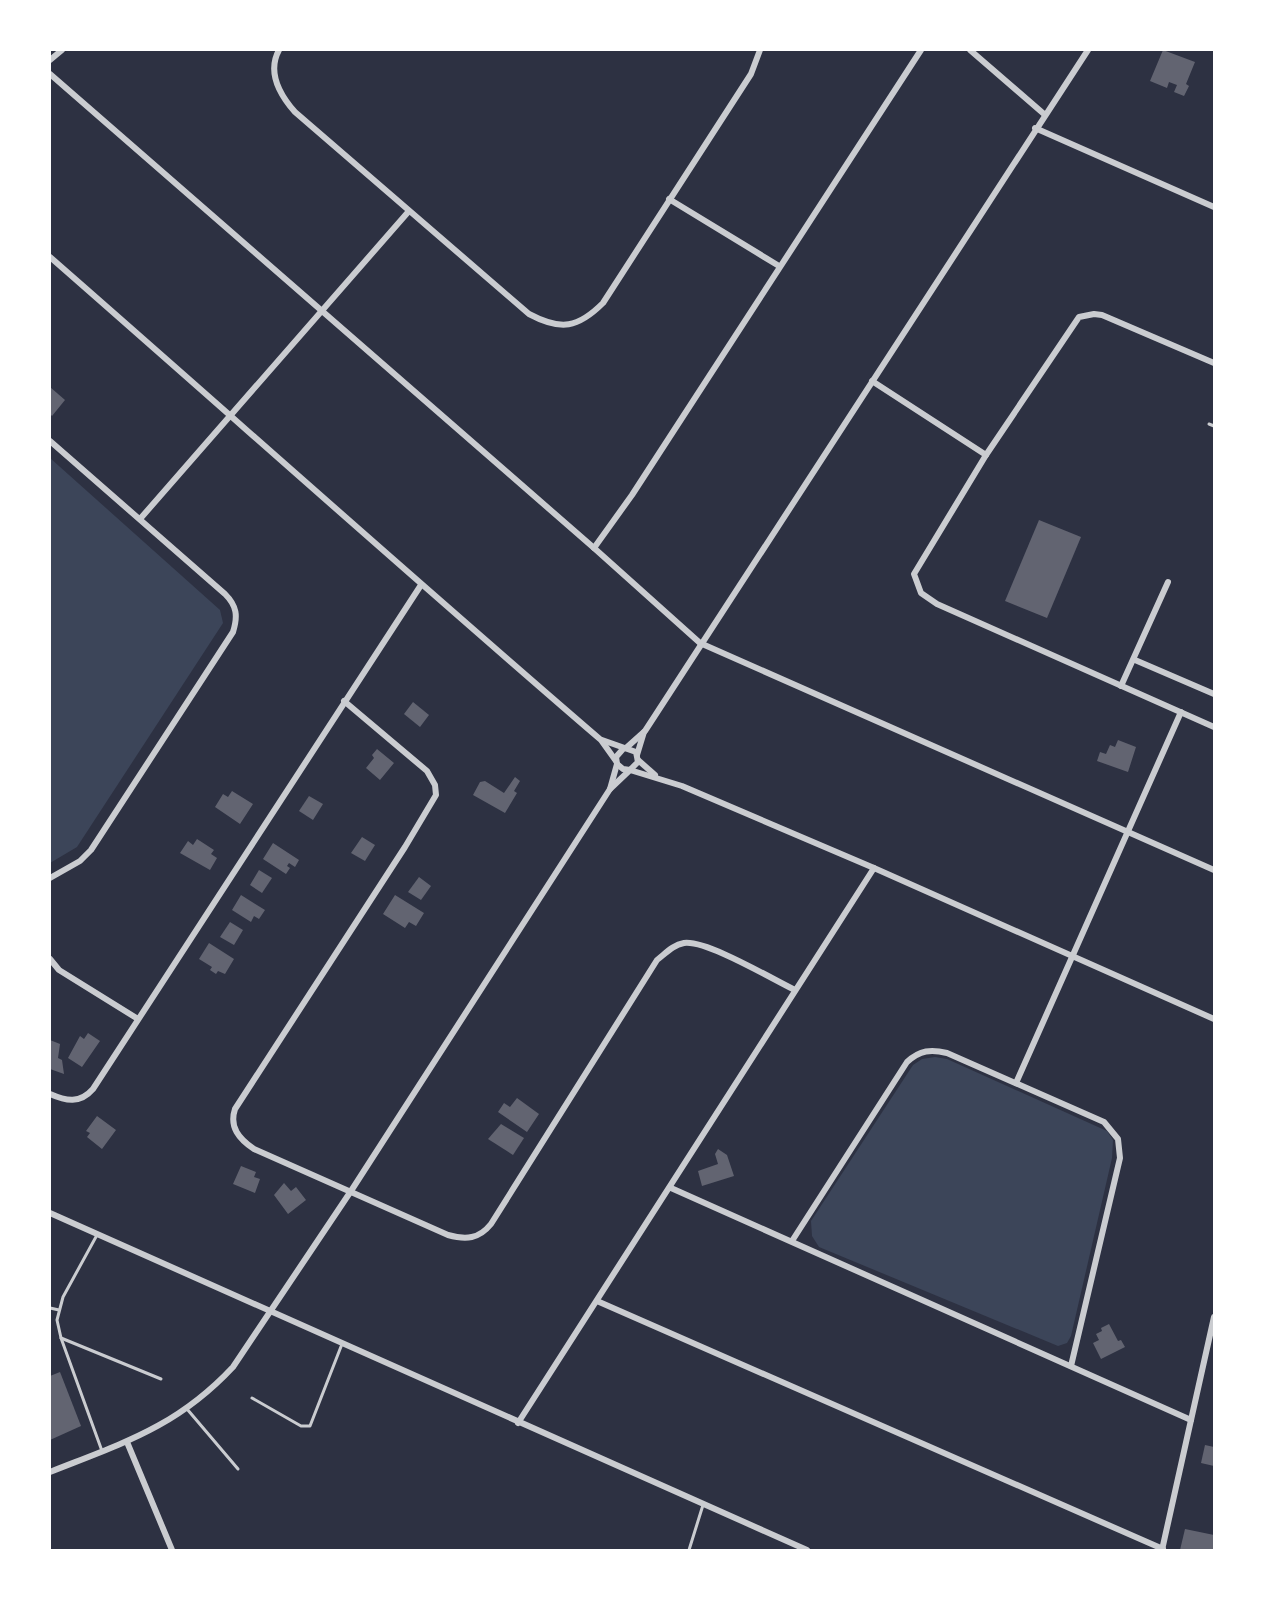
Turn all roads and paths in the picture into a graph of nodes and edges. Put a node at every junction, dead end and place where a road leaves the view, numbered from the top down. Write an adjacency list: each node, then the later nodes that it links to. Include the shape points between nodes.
1 (62, 50): 7 (street)
2 (279, 50): 13 (street, via 274,63 275,79 285,100)
3 (760, 50): 11 (street, via 751,74)
4 (921, 50): 15 (street)
5 (970, 50): 9 (street)
6 (1088, 50): 9 (street)
7 (50, 60)
8 (50, 74): 16 (street)
9 (1044, 114): 10 (street)
10 (1035, 128): 12 (street); 18 (street)
11 (669, 199): 13 (street, via 603,303 579,323 564,325 530,314); 15 (street)
12 (1215, 207)
13 (409, 212): 16 (street)
14 (50, 257): 19 (street)
15 (779, 267): 25 (street)
16 (323, 313): 19 (street); 25 (street)
17 (1215, 363): 23 (street, via 1102,315 1080,318)
18 (872, 381): 23 (street); 28 (street)
19 (232, 415): 24 (street); 27 (street)
20 (1209, 424): 21 (lane)
21 (1215, 426)
22 (50, 441): 24 (street)
23 (986, 455): 30 (street, via 915,569 918,588 937,604)
24 (141, 519): 46 (street, via 233,602 237,619 233,632 91,850)
25 (594, 548): 28 (street)
26 (1168, 582): 29 (street)
27 (421, 585): 32 (street); 36 (street)
28 (700, 643): 35 (street); 43 (street)
29 (1135, 660): 30 (street); 31 (street)
30 (1121, 686): 33 (street)
31 (1215, 694)
32 (344, 701): 50 (street); 55 (street, via 428,771 436,795 232,1118 239,1136 254,1149)
33 (1181, 712): 34 (street); 43 (street)
34 (1215, 727)
35 (645, 731): 37 (street); 38 (street)
36 (601, 740): 37 (street); 39 (street)
37 (625, 748): 38 (street, via 633,750); 39 (street, via 618,753)
38 (638, 758): 40 (street); 41 (street)
39 (617, 763): 40 (street); 42 (street)
40 (630, 770): 41 (street); 42 (street)
41 (658, 777): 44 (street)
42 (610, 789): 55 (street)
43 (1127, 832): 45 (street); 47 (street)
44 (874, 868): 47 (street); 49 (street)
45 (1215, 870)
46 (50, 878)
47 (1071, 956): 51 (street); 52 (street)
48 (50, 959): 50 (street, via 59,970)
49 (795, 990): 54 (street); 55 (street, via 705,946 685,943 669,950 657,960 491,1224 479,1235 448,1235)
50 (138, 1019): 53 (street, via 90,1092 67,1101)
51 (1215, 1019)
52 (1016, 1083): 58 (street, via 947,1053 932,1050 912,1057); 66 (street, via 1104,1122 1115,1132 1119,1145 1120,1158)
53 (50, 1094)
54 (670, 1188): 58 (street); 59 (street)
55 (351, 1191): 62 (street)
56 (50, 1213): 57 (street)
57 (97, 1235): 61 (lane, via 63,1297); 62 (street)
58 (792, 1241): 66 (street)
59 (597, 1301): 71 (street); 77 (street)
60 (50, 1308): 61 (lane)
61 (60, 1310): 64 (lane, via 57,1320)
62 (272, 1312): 65 (street); 69 (street, via 233,1368)
63 (1215, 1317): 70 (street)
64 (61, 1338): 67 (lane); 73 (lane)
65 (342, 1344): 68 (lane, via 310,1426 301,1426); 71 (street)
66 (1071, 1366): 70 (street)
67 (161, 1379)
68 (252, 1398)
69 (187, 1409): 72 (street); 74 (lane)
70 (1191, 1420): 77 (street)
71 (518, 1423): 76 (street)
72 (127, 1442): 73 (street); 78 (street)
73 (102, 1451): 75 (street)
74 (238, 1469)
75 (50, 1472)
76 (703, 1504): 79 (lane); 80 (street)
77 (1163, 1550)
78 (172, 1551)
79 (689, 1551)
80 (807, 1551)

